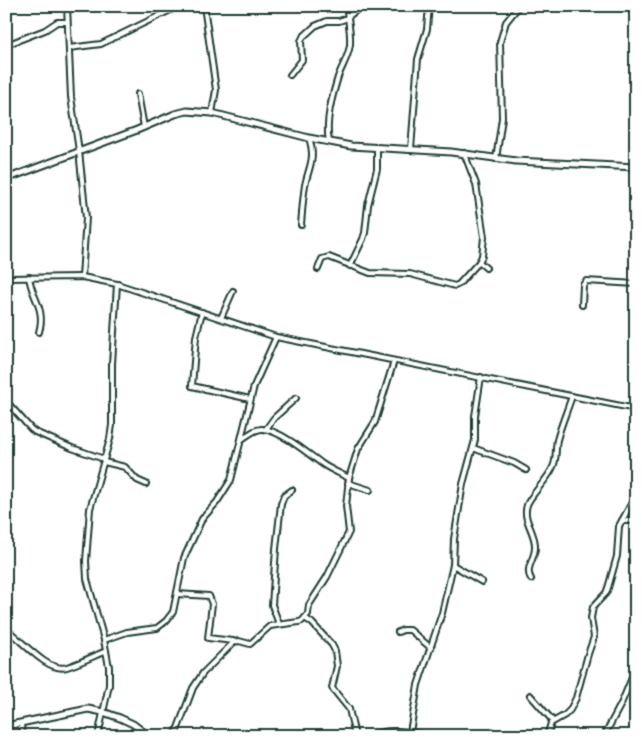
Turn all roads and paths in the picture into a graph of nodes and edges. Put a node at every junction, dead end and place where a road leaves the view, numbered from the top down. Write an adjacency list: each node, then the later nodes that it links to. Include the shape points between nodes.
1 (67, 6): 9 (street)
2 (179, 6): 11 (street, via 101,44)
3 (204, 6): 14 (street, via 216,90)
4 (346, 6): 8 (street)
5 (380, 6): 8 (street, via 358,9)
6 (429, 6): 19 (street, via 427,29 418,59)
7 (519, 6): 22 (street, via 506,22 500,42 502,118)
8 (348, 16): 12 (street, via 322,22 307,32 302,40 302,60); 17 (street, via 350,45 330,111)
9 (67, 22): 10 (street, via 57,22); 11 (street)
10 (6, 45)
11 (69, 48): 20 (street, via 70,97)
12 (290, 75)
13 (138, 94): 15 (street)
14 (212, 114): 15 (main road, via 186,111); 16 (main road)
15 (144, 127): 20 (main road)
16 (308, 138): 17 (main road); 25 (street, via 313,153)
17 (329, 142): 18 (main road)
18 (376, 148): 19 (main road); 27 (street, via 376,169 365,233)
19 (411, 149): 21 (main road)
20 (79, 152): 24 (main road); 31 (street, via 86,218)
21 (464, 153): 22 (main road); 26 (street, via 476,184 483,225)
22 (496, 159): 23 (main road)
23 (636, 167)
24 (6, 179)
25 (301, 225)
26 (479, 262): 27 (street, via 457,286 410,274 370,273); 28 (street)
27 (350, 266): 29 (street, via 326,257)
28 (486, 268)
29 (318, 269)
30 (29, 277): 31 (street); 32 (street); 39 (street, via 41,310)
31 (82, 277): 33 (street)
32 (6, 278)
33 (117, 284): 37 (street); 51 (street, via 112,425)
34 (636, 284): 36 (street, via 586,281)
35 (233, 291): 38 (street)
36 (582, 305)
37 (202, 312): 38 (street); 45 (street, via 196,337 192,386)
38 (221, 318): 40 (street)
39 (39, 332)
40 (276, 337): 41 (street); 45 (street)
41 (394, 361): 42 (street); 53 (street, via 375,422 358,449)
42 (480, 377): 43 (street); 50 (street)
43 (572, 396): 47 (street); 62 (street, via 557,443 555,464 527,506 526,517 535,544 535,554 528,571)
44 (296, 398): 48 (street)
45 (250, 399): 49 (street)
46 (6, 401): 51 (street, via 35,432)
47 (636, 409)
48 (266, 429): 49 (street); 53 (street)
49 (242, 438): 64 (street, via 231,480 202,519 184,558)
50 (472, 448): 52 (street); 61 (street, via 454,539)
51 (104, 461): 55 (street, via 125,467 137,480); 69 (street, via 90,509 86,561 92,601)
52 (526, 470)
53 (349, 478): 54 (street)
54 (348, 483): 57 (street); 65 (street, via 349,532)
55 (146, 484)
56 (292, 490): 66 (street, via 284,496 281,504 276,549 272,605)
57 (370, 490)
58 (636, 495): 59 (street)
59 (622, 521): 60 (street); 76 (street, via 608,588 592,611 594,637 576,698 570,710)
60 (636, 521)
61 (453, 565): 63 (street); 71 (street)
62 (530, 579)
63 (482, 582)
64 (178, 594): 69 (street, via 173,612 161,626); 70 (street, via 209,596 212,604 208,638)
65 (305, 618): 66 (street, via 299,622); 84 (street, via 334,651 337,666 332,688 349,709)
66 (279, 624): 70 (street, via 270,626 250,644)
67 (6, 629): 72 (street, via 55,667 66,667)
68 (398, 632): 71 (street, via 410,630)
69 (104, 640): 72 (street)
70 (234, 642): 83 (street, via 197,682)
71 (431, 648): 79 (street, via 418,685)
72 (106, 651): 75 (street, via 110,667)
73 (636, 668): 88 (street)
74 (530, 695): 76 (street)
75 (103, 712): 77 (main road, via 88,709); 81 (street); 82 (main road, via 133,724)
76 (553, 721): 87 (street)
77 (21, 723): 78 (main road); 80 (street)
78 (6, 726)
79 (410, 732): 85 (main road, via 388,731); 86 (main road)
80 (22, 736)
81 (98, 736)
82 (149, 736)
83 (175, 736)
84 (355, 736)
85 (370, 736)
86 (428, 736)
87 (547, 736)
88 (604, 736)

